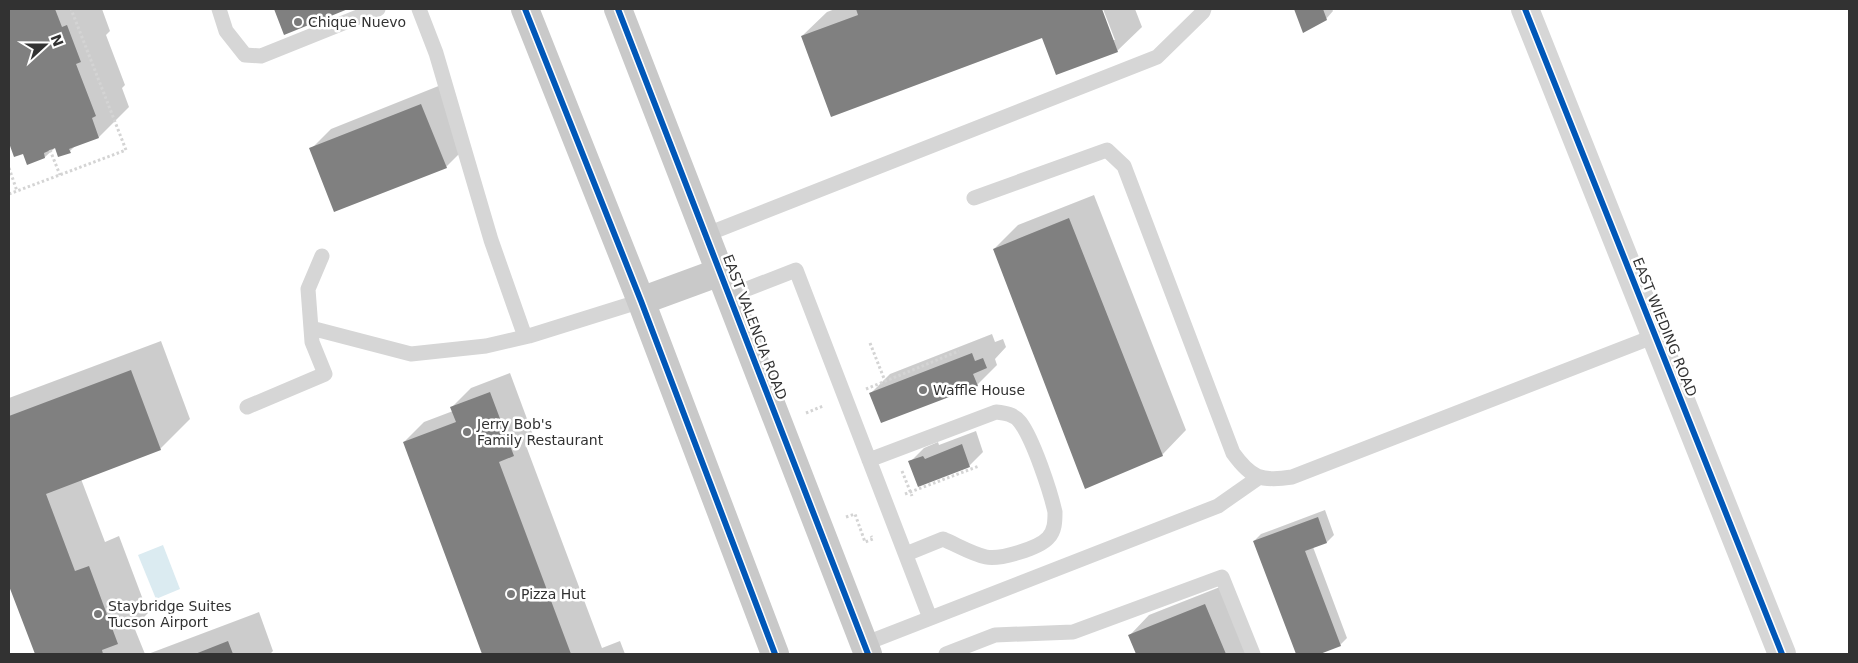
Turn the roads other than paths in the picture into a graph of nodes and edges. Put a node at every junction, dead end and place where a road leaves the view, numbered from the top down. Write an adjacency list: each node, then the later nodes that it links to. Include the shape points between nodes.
1 (219, 9): 2 (lane, via 226,32 244,55 261,56)
2 (378, 9)
3 (419, 9): 14 (lane, via 436,53 491,240)
4 (525, 9): 12 (main road)
5 (618, 9): 9 (main road, EAST VALENCIA ROAD)
6 (1204, 9): 9 (lane, via 1158,57)
7 (1525, 9): 15 (street, EAST WIEDING ROAD)
8 (974, 198): 18 (lane, via 1108,150 1124,166 1233,453 1244,469)
9 (705, 234): 11 (main road, EAST VALENCIA ROAD)
10 (322, 256): 13 (lane, via 308,289)
11 (724, 284): 12 (main road); 17 (lane, via 796,270); 21 (main road, EAST VALENCIA ROAD)
12 (641, 301): 13 (lane, via 486,346 411,354); 22 (main road)
13 (311, 328): 16 (lane, via 312,342 325,374)
14 (523, 331)
15 (1655, 336): 18 (lane, via 1292,476 1274,480); 25 (street, EAST WIEDING ROAD)
16 (248, 407)
17 (869, 460): 19 (lane); 19 (lane, via 996,412 1008,413 1019,421 1027,434 1055,512 1055,524 1048,538 1002,558 986,557 943,539)
18 (1258, 478): 20 (lane, via 1218,506)
19 (906, 554): 20 (lane)
20 (930, 618): 21 (lane)
21 (866, 649)
22 (775, 654)
23 (946, 654): 24 (lane, via 996,635 1073,632 1222,577)
24 (1253, 654)
25 (1782, 654)

